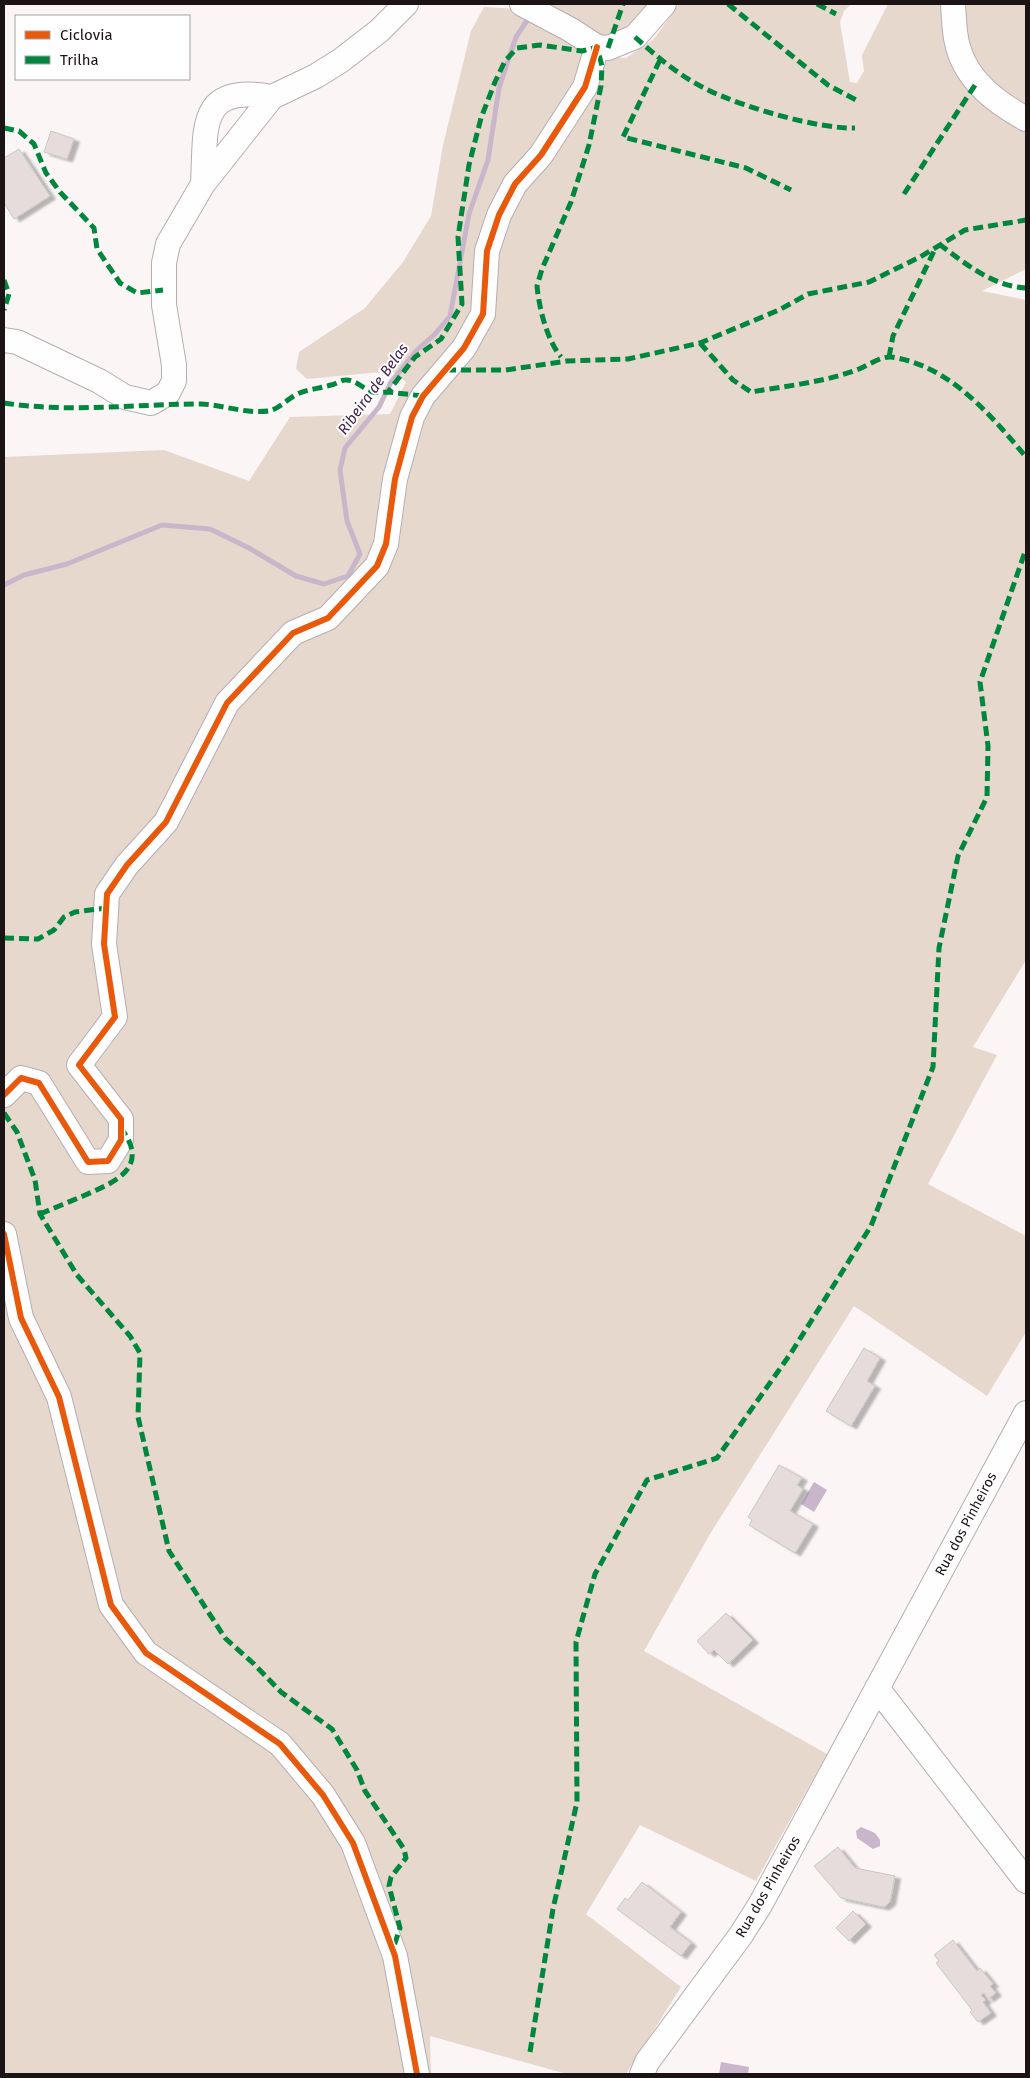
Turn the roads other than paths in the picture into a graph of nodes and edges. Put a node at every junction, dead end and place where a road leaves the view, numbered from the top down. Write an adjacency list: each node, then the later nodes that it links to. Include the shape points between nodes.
1 (406, 4): 6 (street, via 380,30 340,61)
2 (522, 4): 5 (street)
3 (664, 4): 5 (street, via 635,36 608,48)
4 (953, 4): 7 (street, via 958,47 972,76 988,94)
5 (597, 47): 10 (street, via 586,87 541,154 515,184 499,214 487,251 482,314 464,348 423,396 412,417 395,478 386,544 377,566 328,618 293,633 227,703 166,822 127,865 107,894 104,944 115,1017 79,1065 121,1120 121,1140 108,1161 88,1162 40,1082 21,1078)
6 (272, 97): 8 (street); 8 (street, via 234,94 216,104 208,116)
7 (1026, 119)
8 (203, 184): 9 (street, via 168,244 164,263 164,306 174,381 160,400 152,404 125,397 18,342)
9 (4, 340)
10 (4, 1095)
11 (4, 1234): 15 (street, via 21,1318 59,1397 111,1605 146,1653 280,1744 323,1795 353,1843 396,1956)
12 (1026, 1413): 13 (street, Rua dos Pinheiros)
13 (877, 1688): 14 (street); 16 (street, Rua dos Pinheiros, via 760,1904)
14 (1026, 1881)
15 (417, 2074)
16 (642, 2074)

